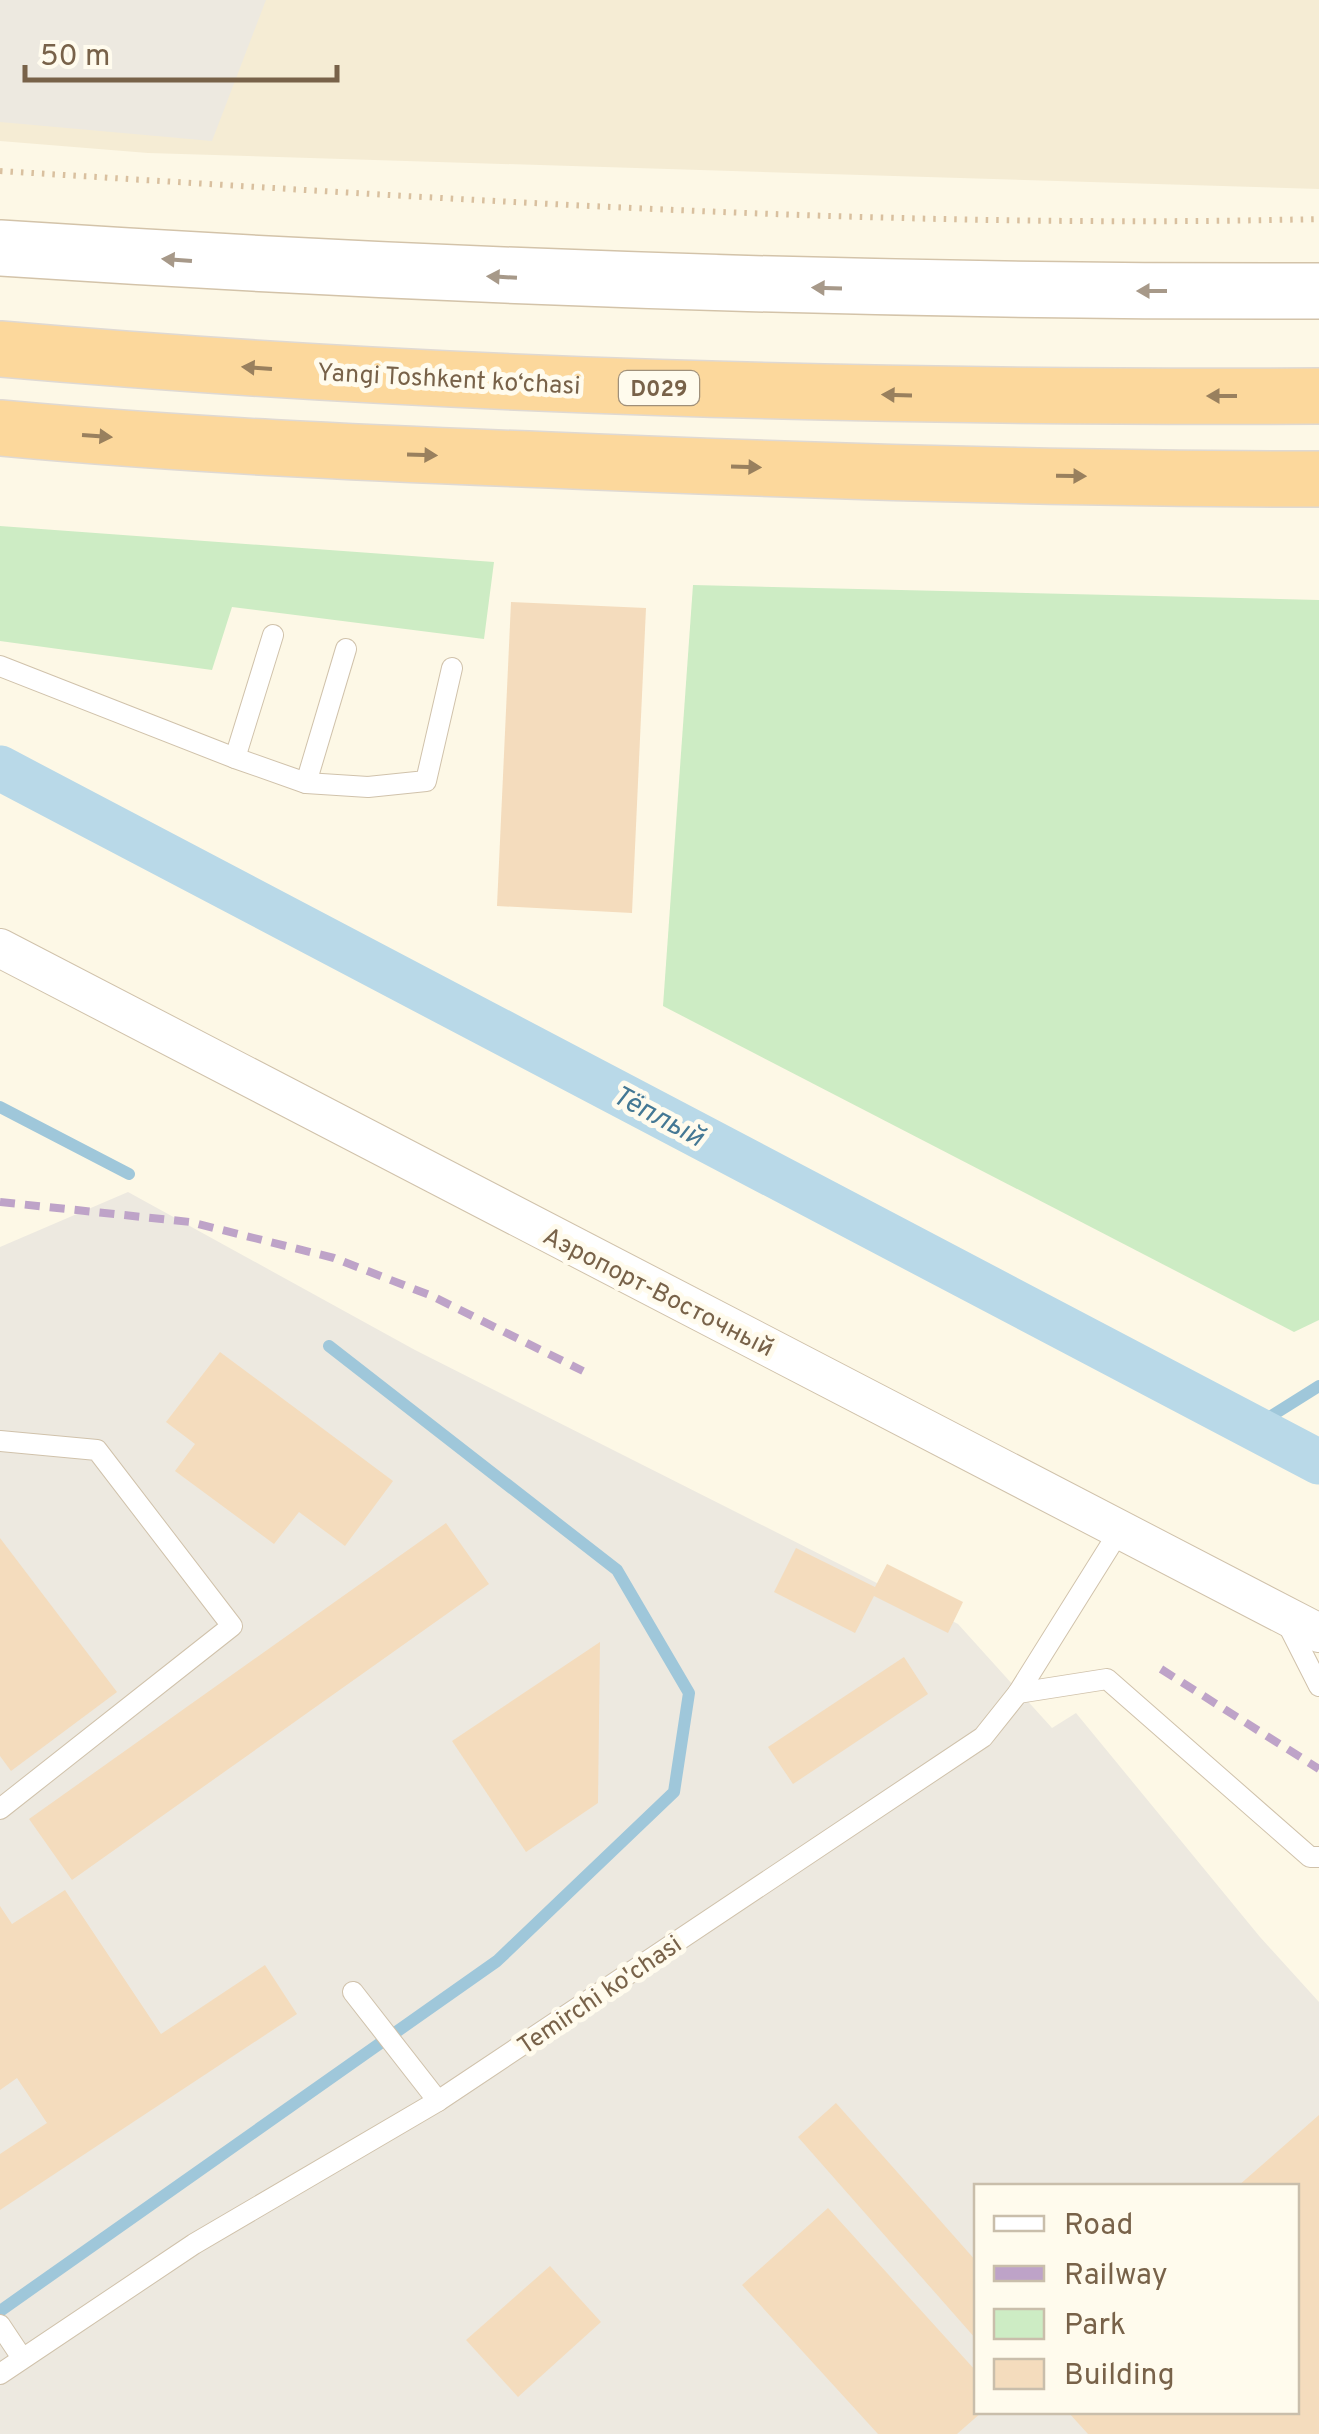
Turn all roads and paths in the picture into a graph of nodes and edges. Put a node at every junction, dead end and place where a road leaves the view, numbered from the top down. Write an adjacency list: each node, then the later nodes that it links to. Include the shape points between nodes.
1 (0, 171): 2 (path, via 359,194 908,216)
2 (1319, 218)
3 (0, 248): 4 (main road, one-way to 3, via 612,281)
4 (1319, 291)
5 (0, 350): 6 (highway, Yangi Toshkent ko‘chasi / D029, one-way to 5, via 924,396 632,387)
6 (1319, 396)
7 (0, 428): 8 (highway, one-way to 8, via 596,462)
8 (1319, 479)
9 (274, 635): 13 (lane)
10 (346, 649): 14 (lane)
11 (0, 666): 13 (lane)
12 (452, 668): 14 (lane, via 426,781 368,787)
13 (235, 758): 14 (lane)
14 (306, 782)
15 (0, 948): 17 (street, Аэропорт-Восточный)
16 (0, 1441): 22 (lane, via 97,1450 232,1626)
17 (1120, 1530): 18 (street, Аэропорт-Восточный); 21 (lane, Temirchi ko'chasi)
18 (1282, 1614): 19 (street, Аэропорт-Восточный); 20 (lane)
19 (1319, 1634)
20 (1319, 1686)
21 (1018, 1694): 23 (lane, via 1107,1679 1310,1858); 25 (lane, Temirchi ko'chasi, via 983,1737 938,1769)
22 (3, 1801)
23 (1319, 1857)
24 (353, 1992): 25 (lane)
25 (438, 2100): 27 (lane, Temirchi ko'chasi, via 194,2244)
26 (0, 2325): 27 (lane)
27 (22, 2358): 28 (lane, Temirchi ko'chasi)
28 (0, 2374)

